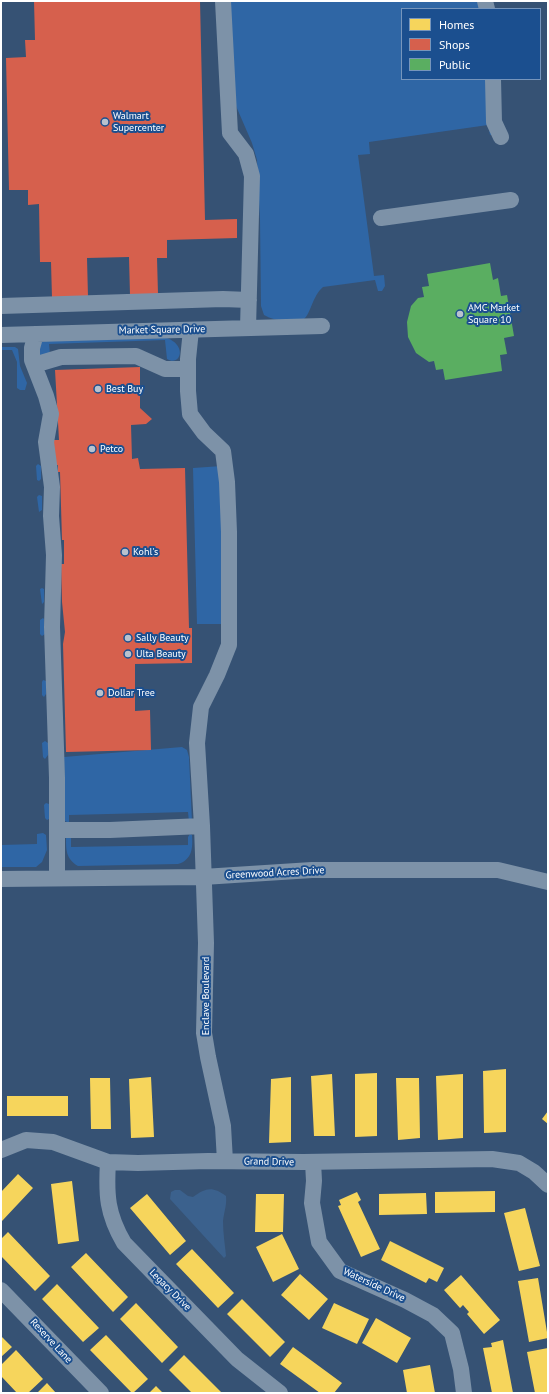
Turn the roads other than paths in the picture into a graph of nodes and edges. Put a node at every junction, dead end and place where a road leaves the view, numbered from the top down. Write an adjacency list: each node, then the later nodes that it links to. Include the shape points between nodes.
1 (223, 1): 6 (street, via 230,133 246,154 252,176)
2 (493, 80): 3 (street, via 494,122)
3 (500, 137)
4 (511, 200): 5 (street)
5 (381, 218)
6 (249, 300): 7 (street); 9 (street)
7 (1, 306)
8 (322, 326): 9 (street, Market Square Drive)
9 (248, 328): 10 (street, Market Square Drive)
10 (191, 330): 11 (street, Market Square Drive); 14 (street, Enclave Boulevard)
11 (36, 334): 12 (street, Market Square Drive); 13 (street, via 32,348)
12 (1, 335)
13 (34, 365): 14 (street, via 61,357 136,356 165,369); 16 (street, via 51,414 46,442 52,487 54,555 52,627)
14 (188, 369): 15 (street, Enclave Boulevard, via 190,414 204,433 223,451 229,532 229,645 218,675 201,707 197,743)
15 (202, 826): 16 (street, via 103,830); 17 (street, Enclave Boulevard)
16 (57, 828): 18 (street)
17 (203, 877): 18 (street, Greenwood Acres Drive); 20 (street, Greenwood Acres Drive, via 312,870 498,870); 22 (street, Enclave Boulevard, via 206,943 204,1033 223,1126)
18 (57, 878): 19 (street, Greenwood Acres Drive)
19 (1, 880)
20 (548, 882)
21 (1, 1150): 23 (street, Grand Drive, via 26,1140 54,1142)
22 (225, 1161): 23 (street, Grand Drive, via 138,1164); 24 (street, Grand Drive)
23 (108, 1162): 28 (street, Legacy Drive, via 108,1202 115,1229 124,1243 237,1358)
24 (313, 1162): 25 (street, Grand Drive, via 492,1159 519,1163); 29 (street, Waterside Drive, via 312,1203 319,1242 340,1271 406,1300 433,1315 452,1334)
25 (543, 1181)
26 (1, 1290): 27 (street, Reserve Lane)
27 (101, 1393)
28 (280, 1393)
29 (464, 1393)

